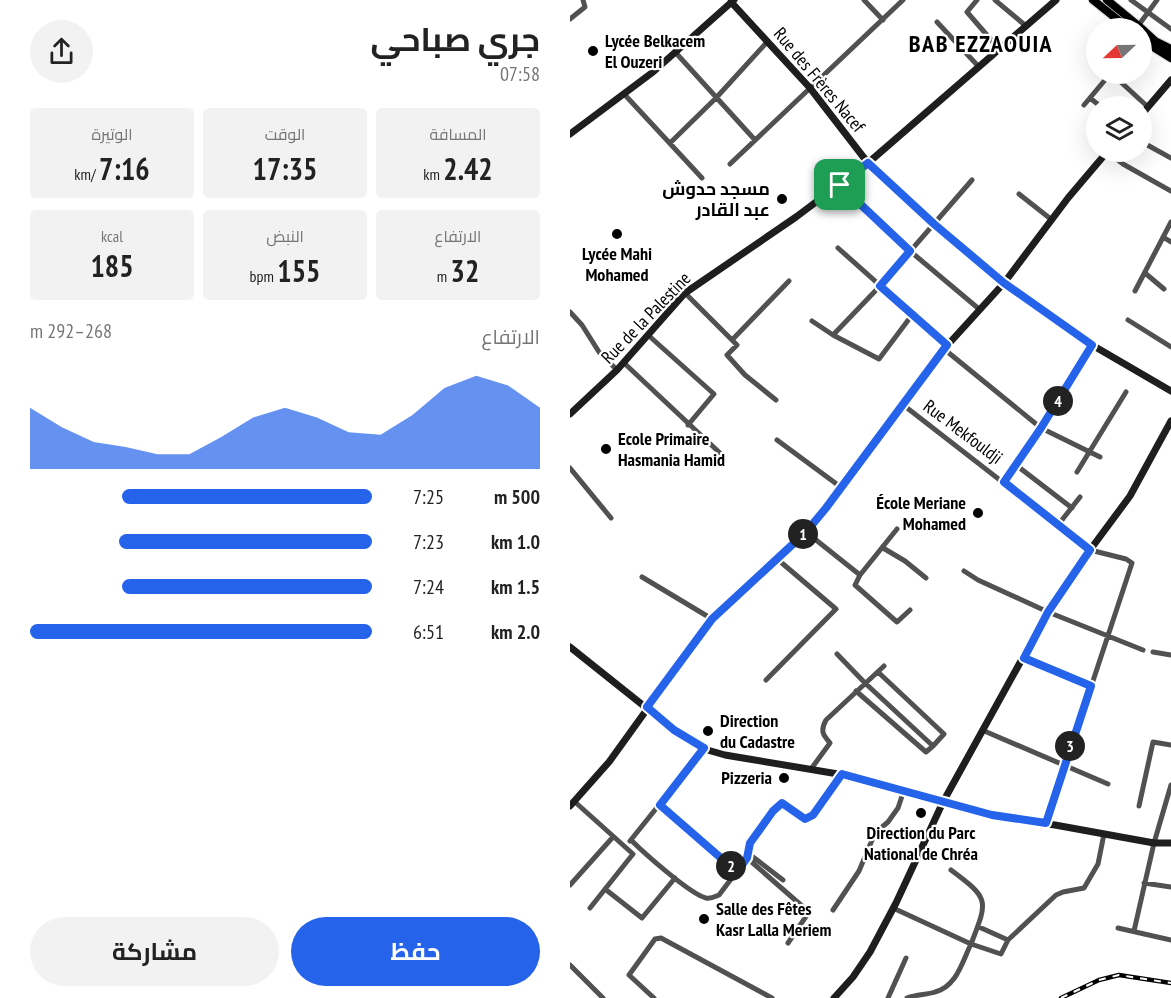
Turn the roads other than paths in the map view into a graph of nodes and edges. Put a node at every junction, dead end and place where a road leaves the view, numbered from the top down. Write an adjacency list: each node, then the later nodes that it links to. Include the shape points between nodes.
1 (584, 0): 16 (street, via 585,7)
2 (864, 0): 17 (street)
3 (903, 0): 17 (street)
4 (977, 0): 24 (street, via 967,12)
5 (995, 0): 19 (street)
6 (1056, 0): 19 (street, Rue de la Palestine)
7 (1093, 0): 13 (main road)
8 (1107, 0): 14 (main road)
9 (1131, 0): 12 (street)
10 (1157, 0): 12 (street)
11 (733, 1): 22 (street, Rue des Frères Nacef); 26 (street)
12 (1147, 13): 15 (street); 20 (street)
13 (1116, 18)
14 (1128, 18)
15 (1145, 18)
16 (570, 19)
17 (883, 20): 32 (street)
18 (938, 22): 28 (street)
19 (1026, 26): 24 (street, Rue de la Palestine)
20 (1171, 29)
21 (1152, 38): 25 (main road)
22 (768, 41): 32 (street, Rue des Frères Nacef); 36 (street)
23 (1152, 46): 27 (main road)
24 (999, 49): 28 (street, Rue de la Palestine)
25 (1171, 49)
26 (676, 53): 33 (street); 36 (street)
27 (1171, 58)
28 (979, 67): 47 (street, Rue de la Palestine)
29 (1171, 80): 37 (street)
30 (1102, 84): 34 (street)
31 (1122, 84): 35 (street)
32 (810, 88): 41 (street); 47 (street, Rue des Frères Nacef)
33 (625, 95): 40 (street); 42 (street)
34 (1092, 96)
35 (1136, 96)
36 (716, 98): 41 (street); 42 (street)
37 (1152, 102)
38 (1086, 103): 39 (street)
39 (1084, 105)
40 (570, 134)
41 (755, 140): 48 (street)
42 (669, 143): 49 (street)
43 (1152, 148): 44 (street)
44 (1171, 158)
45 (1099, 162): 54 (street)
46 (1121, 162): 52 (street)
47 (868, 163): 51 (street, Rue de la Palestine); 56 (street, Rue des Frères Nacef)
48 (730, 164)
49 (702, 178)
50 (972, 180): 56 (street)
51 (840, 185): 60 (street); 67 (street, Rue de la Palestine)
52 (1171, 191)
53 (1019, 194): 54 (street)
54 (1052, 220): 63 (street)
55 (1171, 222): 57 (street)
56 (934, 224): 60 (street); 63 (street, Rue des Frères Nacef)
57 (1162, 237): 58 (street); 61 (street)
58 (1171, 242)
59 (838, 248): 64 (street)
60 (910, 251): 64 (street); 68 (street)
61 (1145, 273): 65 (street); 66 (street)
62 (789, 281): 75 (street)
63 (1004, 283): 68 (street); 76 (street, Rue des Frères Nacef)
64 (880, 286): 70 (street); 74 (street)
65 (1164, 289)
66 (1135, 291)
67 (685, 293): 73 (street, Rue de la Palestine); 75 (street)
68 (979, 309): 77 (street)
69 (570, 312): 80 (street)
70 (912, 315): 74 (street, via 879,359); 77 (street)
71 (1128, 320): 78 (street)
72 (812, 321): 74 (street)
73 (648, 335): 79 (street, Rue de la Palestine); 87 (street, via 714,394)
74 (832, 335)
75 (732, 340): 83 (street, via 736,345 727,355)
76 (1092, 345): 81 (street, Rue des Frères Nacef); 88 (street)
77 (946, 347): 84 (street); 88 (street)
78 (1171, 347)
79 (623, 362): 80 (street, Rue de la Palestine); 87 (street)
80 (617, 370): 85 (street, Rue de la Palestine)
81 (1171, 391)
82 (1126, 392): 90 (street)
83 (776, 400)
84 (902, 404): 96 (street, Rue Mekfouldji); 97 (street)
85 (570, 414)
86 (1171, 421): 105 (street, via 1130,496)
87 (688, 424): 91 (street)
88 (1041, 428): 90 (street); 93 (street)
89 (777, 440): 97 (street)
90 (1088, 451): 92 (street); 95 (street)
91 (722, 454)
92 (1100, 458)
93 (1016, 465): 96 (street); 99 (street)
94 (570, 468): 100 (street)
95 (1077, 472)
96 (1004, 482): 101 (street, Rue Mekfouldji)
97 (842, 488): 103 (street)
98 (1080, 497): 99 (street)
99 (1072, 508): 101 (street)
100 (611, 518)
101 (1058, 525): 105 (street, Rue Mekfouldji)
102 (897, 529): 104 (street)
103 (806, 532): 106 (street); 108 (street)
104 (883, 548): 108 (street); 110 (street)
105 (1090, 550): 112 (street); 114 (street, via 1132,563)
106 (776, 558): 113 (street); 123 (street, via 836,609)
107 (964, 571): 112 (street)
108 (860, 575): 111 (street, via 855,585 897,622)
109 (642, 577): 113 (street)
110 (926, 578)
111 (910, 610)
112 (1048, 612): 114 (street); 120 (street)
113 (712, 619): 127 (street)
114 (1108, 637): 116 (street); 125 (street)
115 (570, 647): 127 (street)
116 (1143, 650)
117 (1153, 652): 119 (street)
118 (837, 654): 124 (street)
119 (1171, 655)
120 (1024, 658): 125 (street); 128 (street)
121 (884, 666): 122 (street)
122 (878, 672): 124 (street); 130 (street, via 944,734)
123 (766, 680)
124 (865, 683): 126 (street); 130 (street)
125 (1091, 686): 132 (street)
126 (856, 691): 130 (street, via 926,752); 133 (street, via 826,720 823,734 830,743)
127 (647, 707): 131 (street); 139 (street, via 609,762)
128 (982, 730): 132 (street); 138 (street)
129 (1171, 745): 141 (street, via 1153,742)
130 (933, 746)
131 (704, 748): 133 (street); 140 (street)
132 (1063, 766): 135 (street); 142 (street)
133 (811, 769): 134 (street)
134 (842, 774): 137 (street); 150 (street, via 813,815 805,819 782,803 750,843)
135 (1108, 784)
136 (1171, 784): 146 (street)
137 (904, 790): 138 (street); 161 (street, via 898,808 876,833 859,871)
138 (943, 801): 142 (street, via 1013,820); 160 (street)
139 (573, 804): 144 (street)
140 (660, 805): 145 (street); 152 (street)
141 (1139, 806)
142 (1046, 823): 143 (street)
143 (1104, 834): 146 (street); 165 (street, via 1098,864 1084,888 1056,895)
144 (613, 837): 148 (street); 156 (street)
145 (631, 840): 148 (street); 153 (street)
146 (1156, 843): 147 (street); 149 (street); 155 (street)
147 (1171, 843)
148 (625, 847): 158 (street, via 633,854)
149 (1171, 849)
150 (748, 855): 152 (street); 154 (street); 167 (street, via 809,912)
151 (951, 870): 162 (street, via 976,889 984,911)
152 (737, 872): 153 (street, via 713,898 703,897)
153 (675, 878): 158 (street, via 642,918)
154 (783, 880)
155 (1144, 884): 157 (street); 164 (street)
156 (570, 885)
157 (1171, 887)
158 (606, 889): 159 (street)
159 (590, 908)
160 (893, 908): 168 (street); 174 (street, via 870,952)
161 (833, 910)
162 (979, 927): 165 (street); 168 (street)
163 (1118, 928): 164 (street)
164 (1134, 931): 166 (street)
165 (1008, 940): 168 (street, via 1001,954)
166 (1171, 940)
167 (789, 943)
168 (972, 944): 176 (street, via 945,989)
169 (906, 958): 175 (street)
170 (570, 965): 171 (street)
171 (603, 998)
172 (654, 998): 173 (street, via 629,975 655,939 662,938)
173 (772, 998)
174 (834, 998)
175 (888, 998)
176 (907, 998)

